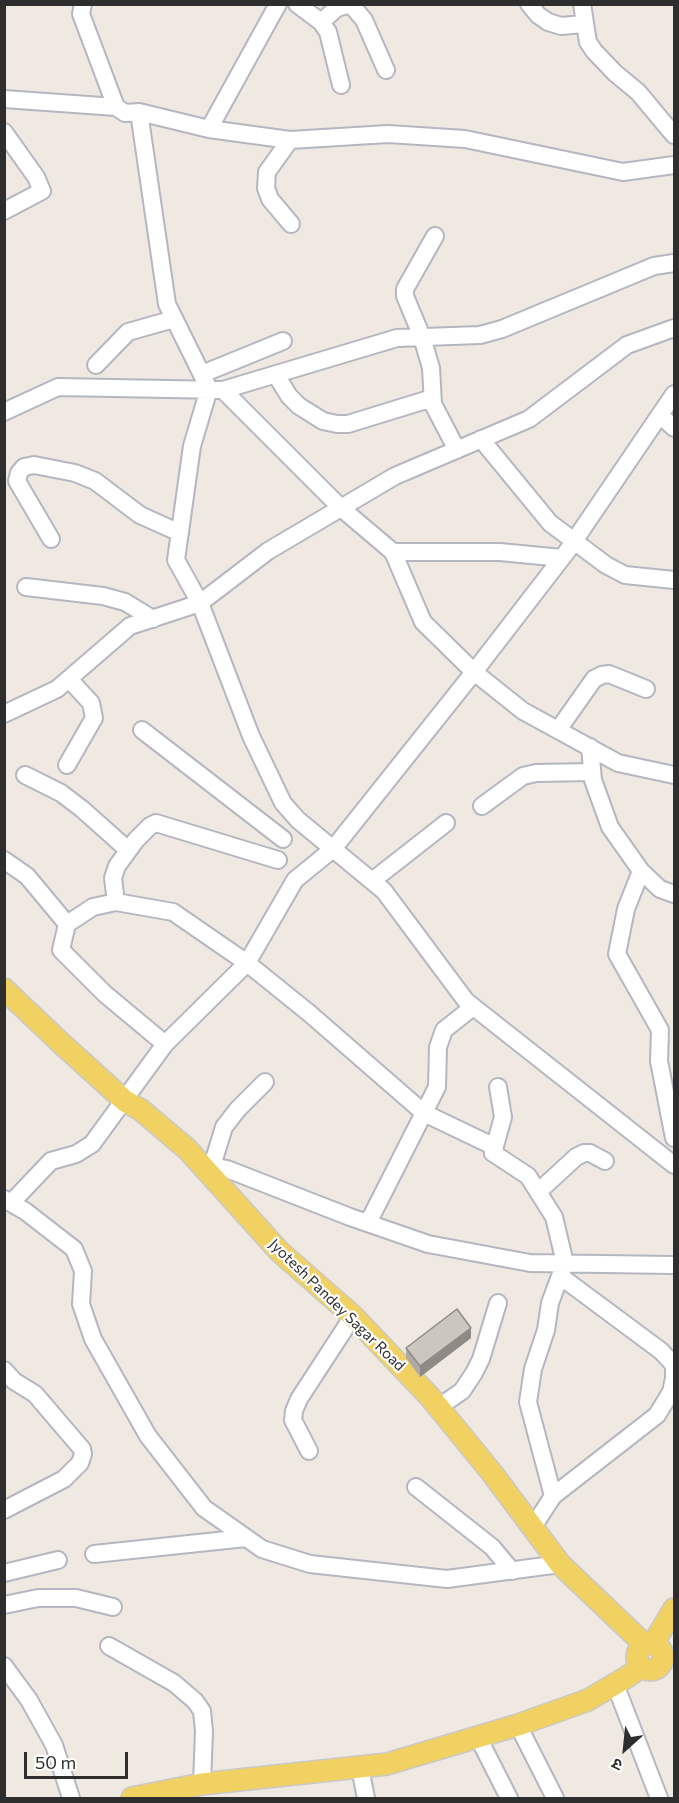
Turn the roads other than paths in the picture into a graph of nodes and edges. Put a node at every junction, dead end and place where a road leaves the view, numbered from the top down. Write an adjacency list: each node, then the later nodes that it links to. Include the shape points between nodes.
1 (83, 4): 11 (street, via 81,14)
2 (278, 4): 13 (street)
3 (297, 4): 6 (street)
4 (529, 4): 7 (street, via 548,22 561,26)
5 (582, 4): 7 (street)
6 (321, 22): 8 (street, via 338,8 353,7 364,20); 9 (street, via 328,32)
7 (583, 24): 15 (street, via 594,51)
8 (386, 70)
9 (341, 85)
10 (4, 99): 11 (street)
11 (116, 107): 12 (street, via 125,113)
12 (139, 112): 13 (street); 22 (street, via 167,304)
13 (209, 129): 16 (street)
14 (4, 132): 18 (street, via 42,191)
15 (675, 135)
16 (290, 140): 17 (street, via 388,134 465,139 623,172); 19 (street, via 267,172 266,188)
17 (675, 165)
18 (4, 211)
19 (291, 224)
20 (435, 236): 24 (street, via 405,289)
21 (675, 263): 24 (street, via 654,266 502,329 480,335)
22 (174, 319): 26 (street, via 128,332); 28 (street)
23 (675, 328): 34 (street, via 627,345 530,419)
24 (422, 338): 27 (street, via 397,338); 30 (street, via 431,368)
25 (283, 341): 28 (street)
26 (96, 366)
27 (276, 375): 28 (street); 30 (street, via 299,406 323,421 337,424 426,400)
28 (211, 384): 31 (street, via 58,387); 36 (street); 37 (street, via 192,446)
29 (675, 394): 32 (street)
30 (433, 404): 35 (street)
31 (4, 412)
32 (660, 415): 33 (street); 39 (street)
33 (675, 428)
34 (481, 439): 35 (street); 39 (street, via 550,523)
35 (457, 450): 36 (street, via 395,476)
36 (340, 508): 40 (street); 44 (street, via 268,550)
37 (180, 533): 38 (street, via 140,515 95,481 75,473 34,465 24,467 16,481); 44 (street, via 176,560)
38 (51, 539)
39 (573, 541): 41 (street); 42 (street, via 625,575)
40 (393, 552): 41 (street, via 500,552); 46 (street, via 423,622)
41 (562, 558): 46 (street)
42 (675, 580)
43 (26, 587): 45 (street, via 103,596 125,602)
44 (200, 603): 45 (street); 58 (street, via 251,736 283,803)
45 (153, 619): 47 (street, via 130,626)
46 (474, 672): 51 (street, via 523,711); 61 (street)
47 (69, 679): 49 (street, via 57,689); 53 (street, via 91,703 94,718)
48 (646, 689): 51 (street, via 609,674 602,675 594,679)
49 (4, 714)
50 (142, 730): 60 (street)
51 (558, 730): 52 (street)
52 (590, 747): 54 (street); 56 (street, via 618,763)
53 (67, 765)
54 (592, 772): 57 (street, via 523,776); 65 (street, via 610,827)
55 (25, 775): 62 (street, via 68,798)
56 (675, 775)
57 (482, 806)
58 (298, 820): 60 (street); 61 (street)
59 (446, 823): 67 (street)
60 (283, 839): 64 (street, via 277,847)
61 (333, 849): 66 (street); 67 (street)
62 (129, 850): 64 (street, via 156,823); 69 (street, via 113,878)
63 (4, 860): 70 (street, via 27,876)
64 (278, 860): 66 (street)
65 (641, 871): 68 (street, via 660,889); 74 (street, via 626,909 617,954)
66 (295, 880): 71 (street)
67 (372, 881): 73 (street, via 384,891)
68 (675, 894)
69 (116, 902): 70 (street, via 93,907); 71 (street, via 173,912)
70 (67, 924): 75 (street, via 61,950 105,994)
71 (247, 963): 75 (street); 79 (street)
72 (4, 989): 78 (main road, Jyotesh Pandey Sagar Road)
73 (473, 1006): 79 (street, via 444,1030 438,1047 437,1088); 84 (street)
74 (667, 1028): 80 (street, via 659,1061)
75 (165, 1044): 78 (street)
76 (265, 1082): 83 (street, via 224,1127)
77 (498, 1087): 81 (street, via 503,1117)
78 (125, 1101): 83 (main road, Jyotesh Pandey Sagar Road); 86 (street, via 92,1144 76,1154 51,1161)
79 (424, 1113): 81 (street); 87 (street)
80 (675, 1138)
81 (495, 1147): 85 (street, via 493,1153 528,1176)
82 (605, 1161): 85 (street, via 584,1153)
83 (206, 1165): 87 (street, via 227,1169); 91 (main road, Jyotesh Pandey Sagar Road, via 279,1251)
84 (675, 1165)
85 (538, 1192): 89 (street, via 554,1217)
86 (8, 1201): 100 (street, via 74,1250 83,1271 81,1304 93,1339 148,1436 204,1508)
87 (368, 1223): 89 (street, via 428,1244)
88 (675, 1265): 89 (street)
89 (563, 1270): 92 (street); 97 (street, via 532,1369 528,1402)
90 (498, 1303): 94 (street, via 474,1373 462,1390)
91 (353, 1316): 94 (main road, Jyotesh Pandey Sagar Road); 95 (street, via 294,1411 293,1420)
92 (674, 1365): 97 (street, via 671,1392 657,1415)
93 (4, 1370): 98 (street, via 35,1394 83,1454 80,1463 64,1479)
94 (439, 1407): 99 (main road, Jyotesh Pandey Sagar Road)
95 (309, 1451)
96 (416, 1488): 104 (street, via 492,1547)
97 (554, 1496): 99 (street)
98 (4, 1510)
99 (533, 1527): 103 (main road, Jyotesh Pandey Sagar Road)
100 (246, 1538): 101 (street); 104 (street, via 262,1549 310,1564 447,1579)
101 (94, 1554)
102 (58, 1560): 105 (street)
103 (560, 1564): 104 (street); 110 (main road, Jyotesh Pandey Sagar Road)
104 (512, 1571)
105 (4, 1573)
106 (4, 1605): 107 (street, via 38,1598 76,1598)
107 (113, 1606)
108 (675, 1609): 110 (main road)
109 (109, 1646): 116 (street, via 174,1683 202,1711)
110 (658, 1655): 112 (main road)
111 (4, 1666): 117 (street, via 54,1745)
112 (615, 1684): 113 (main road, via 588,1700); 122 (street)
113 (518, 1725): 114 (main road); 121 (street)
114 (478, 1737): 115 (main road); 120 (street)
115 (360, 1768): 116 (main road); 119 (street)
116 (202, 1784): 118 (main road)
117 (71, 1798)
118 (132, 1798)
119 (366, 1798)
120 (508, 1798)
121 (555, 1798)
122 (659, 1798)

